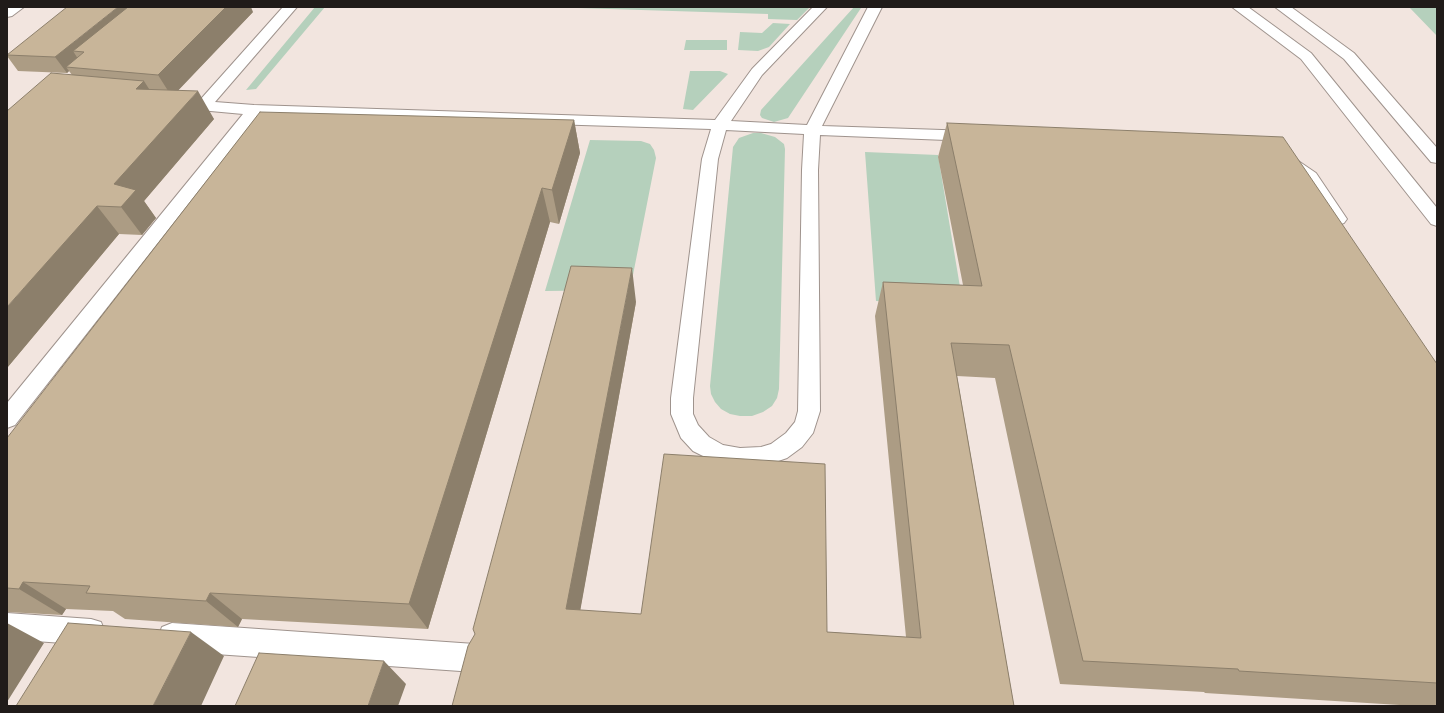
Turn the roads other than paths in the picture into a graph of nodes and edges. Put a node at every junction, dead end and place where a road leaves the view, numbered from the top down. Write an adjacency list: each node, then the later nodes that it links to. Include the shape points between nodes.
1 (17, 7): 7 (street)
2 (290, 7): 9 (lane)
3 (820, 7): 11 (lane, via 757,72)
4 (875, 7): 12 (lane)
5 (1239, 7): 16 (lane, via 1306,56)
6 (1282, 7): 15 (lane, via 1349,56)
7 (7, 13)
8 (164, 102): 9 (lane)
9 (204, 105): 10 (lane)
10 (254, 110): 11 (lane); 18 (lane)
11 (720, 125): 12 (lane); 12 (lane, via 710,159 682,414 689,431 701,444 719,454 740,458 760,457 779,451 794,440 805,426 809,411)
12 (812, 130): 13 (lane)
13 (987, 136)
14 (1267, 152): 17 (lane, via 1310,177)
15 (1437, 158)
16 (1437, 220)
17 (1348, 235)
18 (7, 419)
19 (7, 626): 20 (lane)
20 (118, 634)
21 (150, 636): 22 (lane)
22 (475, 658)

